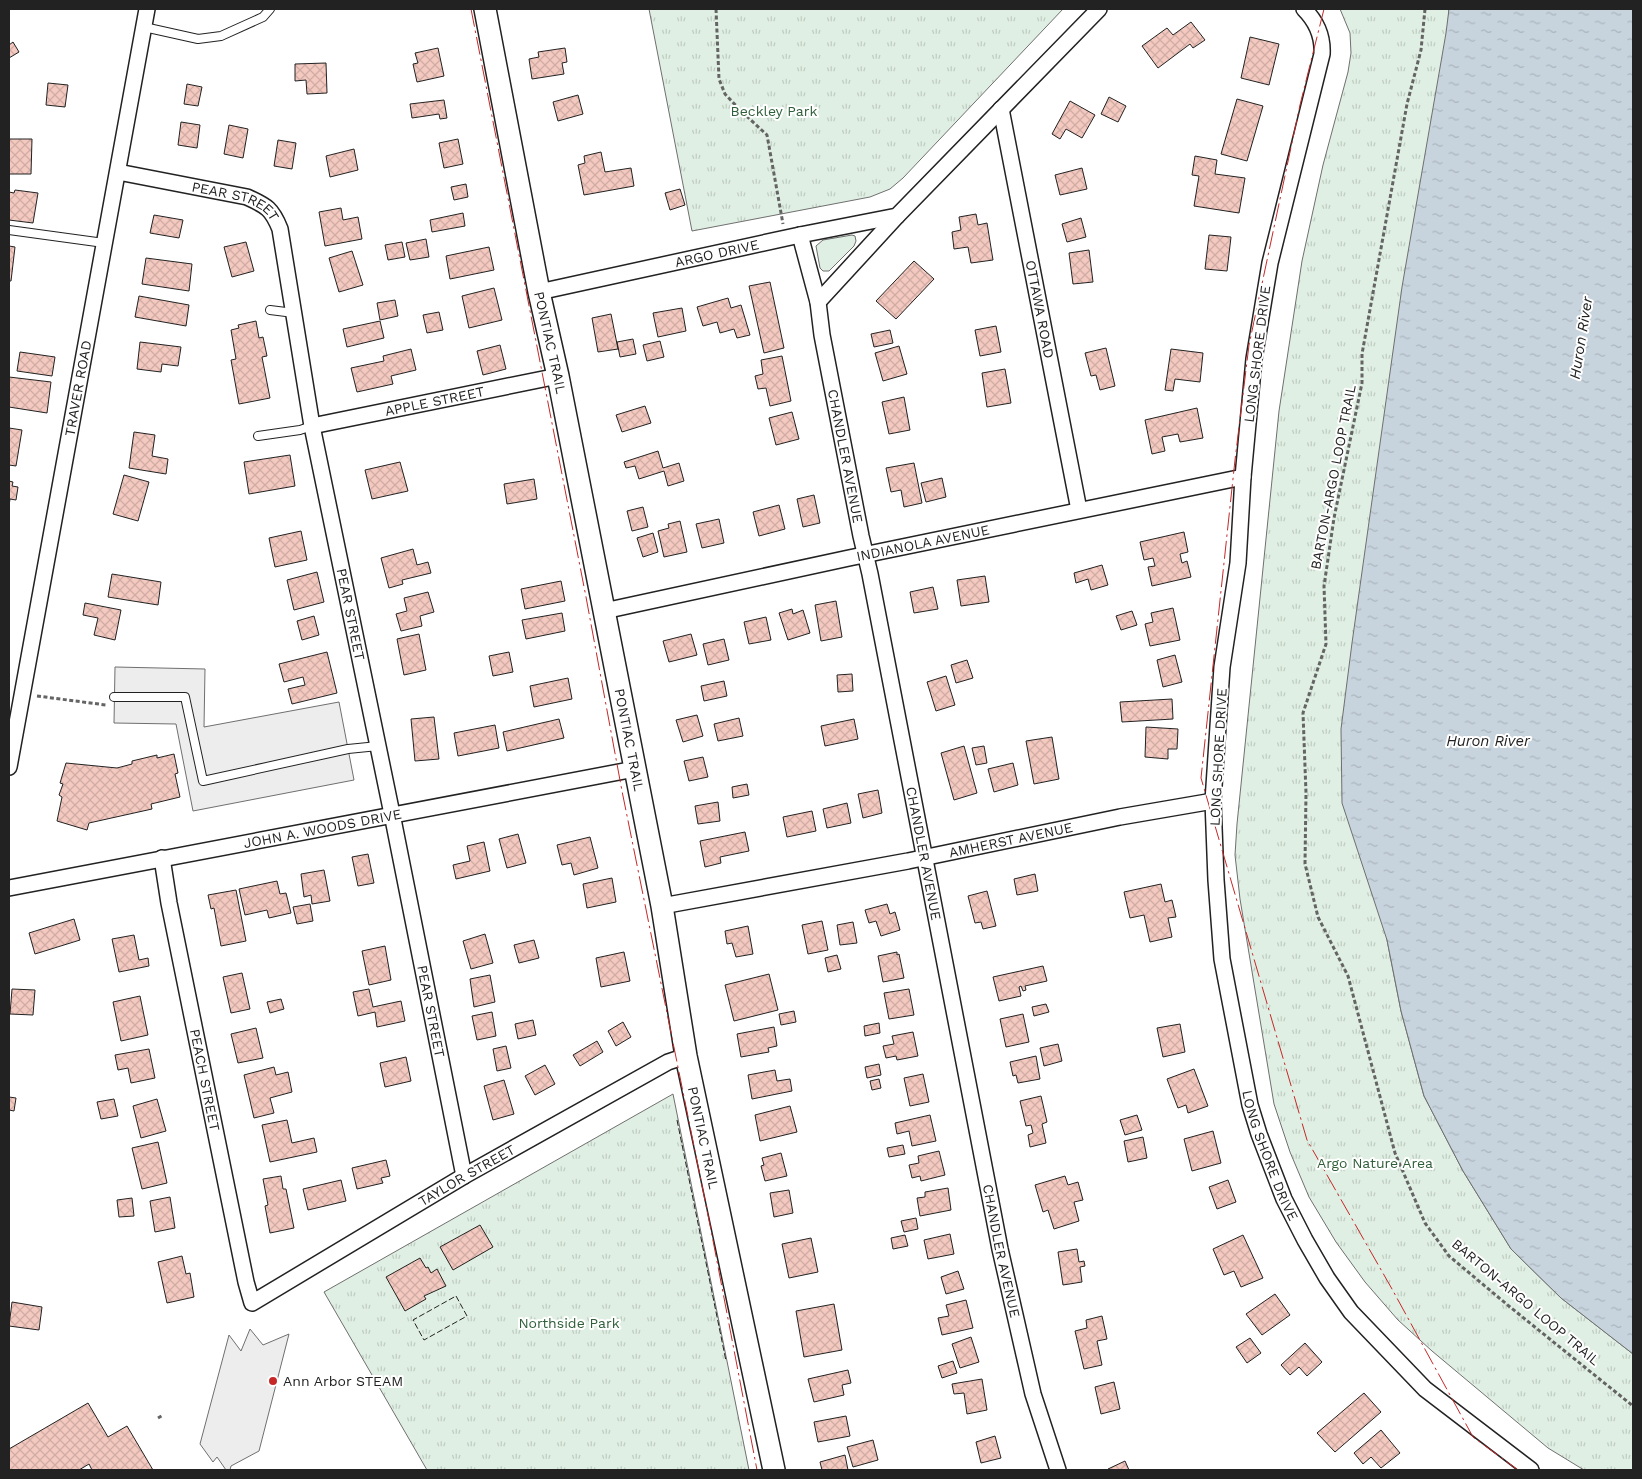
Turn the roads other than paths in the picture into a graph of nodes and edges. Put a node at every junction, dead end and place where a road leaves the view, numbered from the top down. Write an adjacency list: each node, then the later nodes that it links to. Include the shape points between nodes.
1 (147, 9): 6 (street, TRAVER ROAD)
2 (270, 9): 6 (lane, via 263,17 221,36 198,39)
3 (485, 9): 13 (main road, PONTIAC TRAIL)
4 (1099, 9): 7 (street)
5 (1304, 9): 20 (street, LONG SHORE DRIVE, via 1323,40 1322,54 1270,263 1254,359)
6 (144, 27): 8 (street, TRAVER ROAD)
7 (1001, 108): 9 (street); 21 (street, OTTAWA ROAD)
8 (118, 172): 12 (street, TRAVER ROAD); 16 (street, PEAR STREET, via 247,197 274,213 280,229)
9 (896, 216): 11 (street, ARGO DRIVE); 14 (street)
10 (9, 230): 12 (lane)
11 (800, 235): 13 (street, ARGO DRIVE); 14 (street, CHANDLER AVENUE)
12 (104, 243): 26 (street, TRAVER ROAD)
13 (539, 292): 17 (main road, PONTIAC TRAIL)
14 (818, 302): 22 (street, CHANDLER AVENUE)
15 (270, 310): 16 (lane)
16 (294, 313): 18 (street, PEAR STREET)
17 (558, 376): 18 (street, APPLE STREET); 23 (main road, PONTIAC TRAIL)
18 (312, 426): 19 (lane); 25 (street, PEAR STREET)
19 (258, 436)
20 (1243, 477): 21 (street, INDIANOLA AVENUE); 28 (street, LONG SHORE DRIVE, via 1238,563 1222,667)
21 (1079, 510): 22 (street, INDIANOLA AVENUE)
22 (865, 555): 23 (street, INDIANOLA AVENUE); 31 (street, CHANDLER AVENUE)
23 (604, 611): 27 (main road, PONTIAC TRAIL)
24 (114, 697): 25 (lane, via 185,697 203,782 348,749)
25 (378, 746): 29 (street, PEAR STREET)
26 (9, 768)
27 (635, 769): 29 (street, JOHN A. WOODS DRIVE); 33 (main road, PONTIAC TRAIL)
28 (1213, 801): 31 (street, AMHERST AVENUE); 39 (street, LONG SHORE DRIVE, via 1222,959 1250,1105 1284,1199 1327,1278 1351,1312 1425,1389)
29 (392, 814): 30 (street, JOHN A. WOODS DRIVE); 35 (street, PEAR STREET)
30 (162, 858): 32 (street, JOHN A. WOODS DRIVE); 36 (street, PEACH STREET)
31 (924, 858): 33 (street, AMHERST AVENUE); 38 (street, CHANDLER AVENUE, via 1000,1249 1032,1394)
32 (9, 888)
33 (662, 906): 34 (main road, PONTIAC TRAIL)
34 (686, 1056): 35 (street, TAYLOR STREET, via 668,1062); 37 (main road, PONTIAC TRAIL)
35 (464, 1176): 36 (street, TAYLOR STREET)
36 (252, 1303)
37 (774, 1470)
38 (1058, 1470)
39 (1531, 1470)

